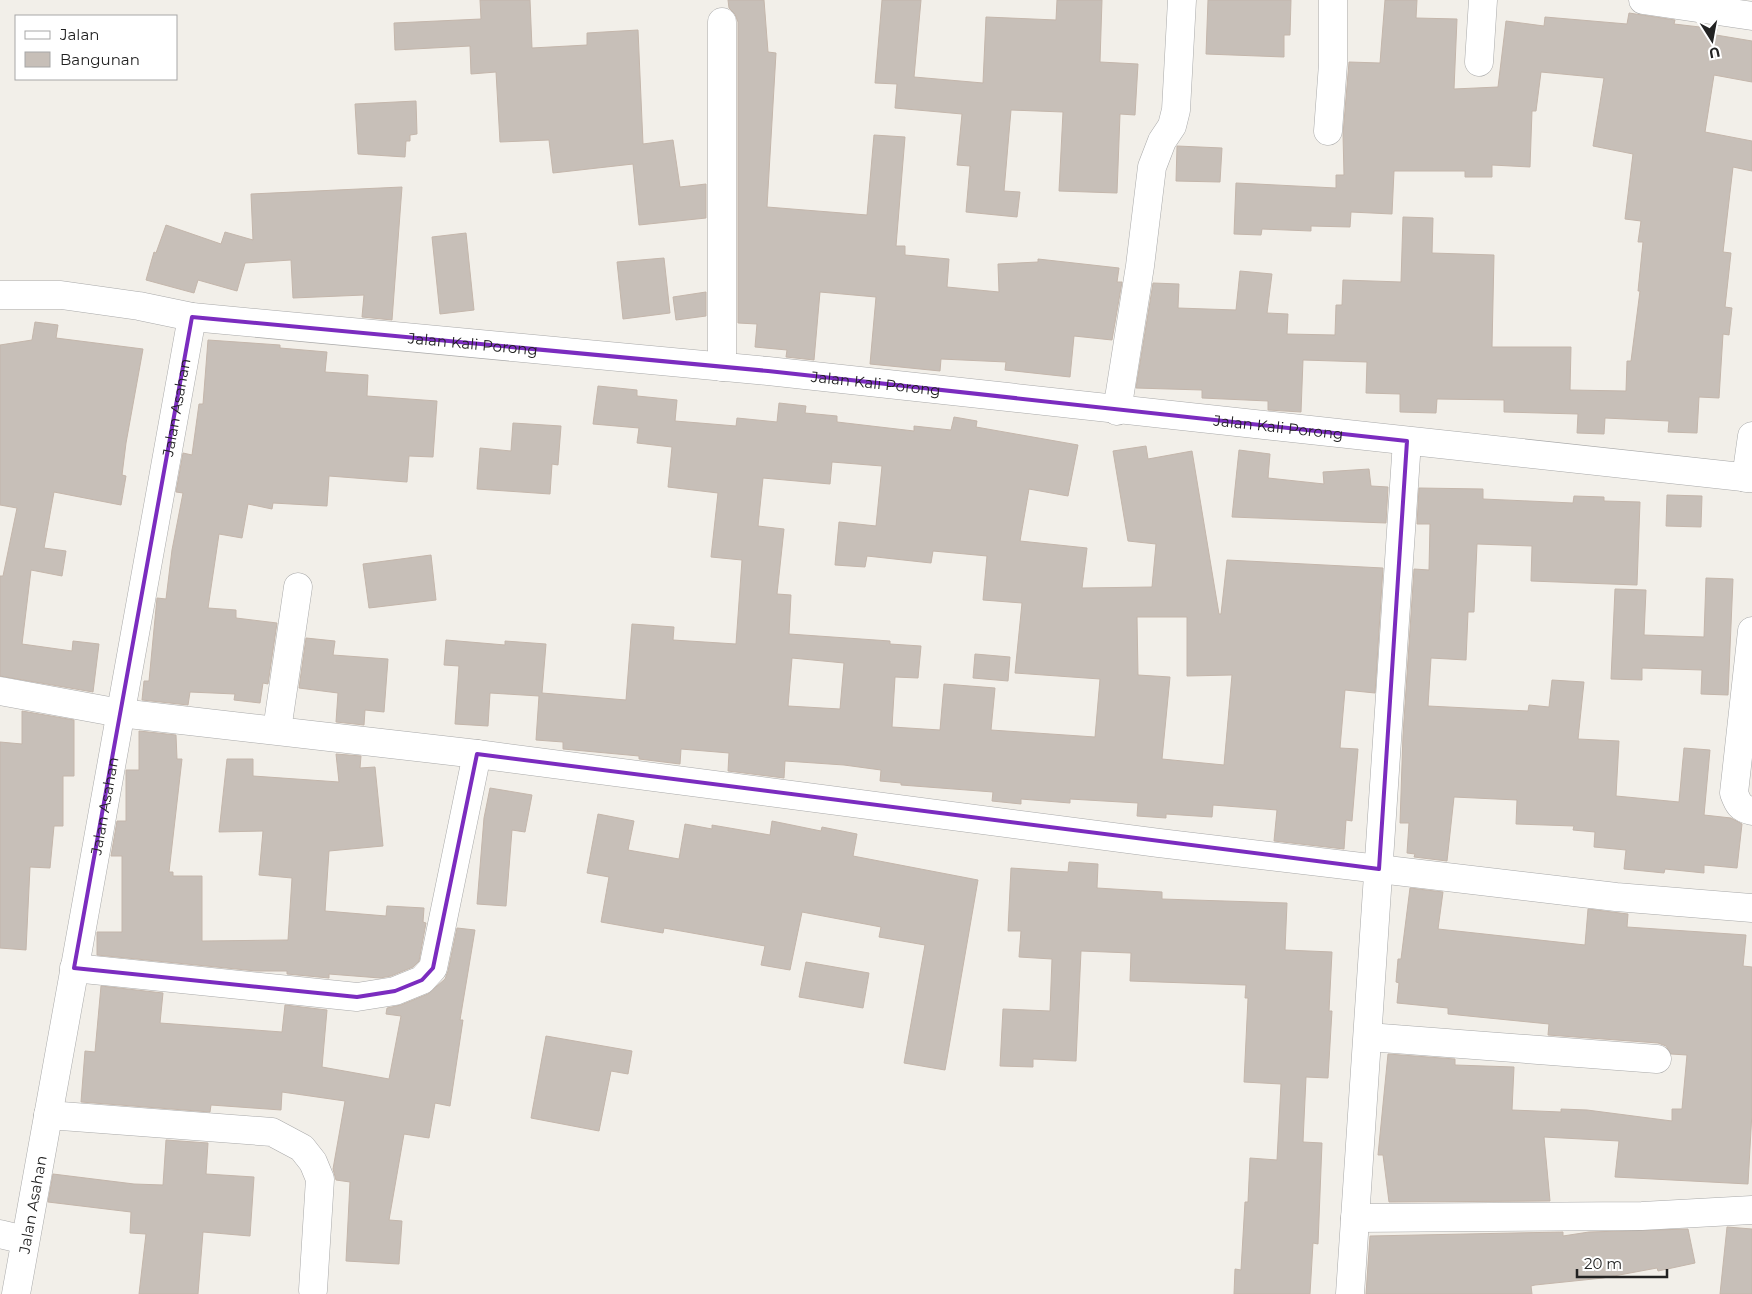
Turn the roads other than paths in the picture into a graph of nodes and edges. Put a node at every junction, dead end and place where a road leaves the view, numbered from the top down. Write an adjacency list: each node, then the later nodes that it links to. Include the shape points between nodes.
1 (1182, 0): 12 (street, via 1176,110 1172,126 1152,167)
2 (1333, 0): 8 (street)
3 (1483, 0): 7 (street)
4 (1643, 0): 5 (street)
5 (1752, 16)
6 (722, 22): 11 (street)
7 (1479, 62)
8 (1328, 131)
9 (0, 295): 10 (street, Jalan Kali Porong, via 61,295)
10 (192, 317): 11 (street, Jalan Kali Porong); 19 (street, Jalan Asahan)
11 (722, 367): 12 (street, Jalan Kali Porong)
12 (1117, 411): 14 (street, Jalan Kali Porong)
13 (1752, 436): 15 (street)
14 (1407, 441): 15 (street, Jalan Kali Porong); 23 (street)
15 (1749, 478)
16 (298, 587): 20 (street)
17 (1752, 631): 22 (street, via 1734,793 1738,804)
18 (0, 691): 19 (street)
19 (120, 713): 20 (street); 25 (street, Jalan Asahan)
20 (277, 730): 21 (street)
21 (477, 754): 23 (street, via 847,804); 25 (street, via 432,968 422,980 395,991 357,997)
22 (1752, 811)
23 (1378, 869): 24 (street, via 1616,897); 26 (street)
24 (1752, 908)
25 (74, 968): 28 (street, Jalan Asahan)
26 (1368, 1037): 27 (street); 30 (street)
27 (1657, 1059)
28 (48, 1115): 31 (street, Jalan Asahan); 32 (street, via 272,1132 302,1148 320,1179)
29 (1752, 1210): 30 (street, via 1642,1216)
30 (1355, 1218): 34 (street)
31 (13, 1237): 33 (street, Jalan Asahan)
32 (313, 1290)
33 (16, 1294)
34 (1350, 1294)

